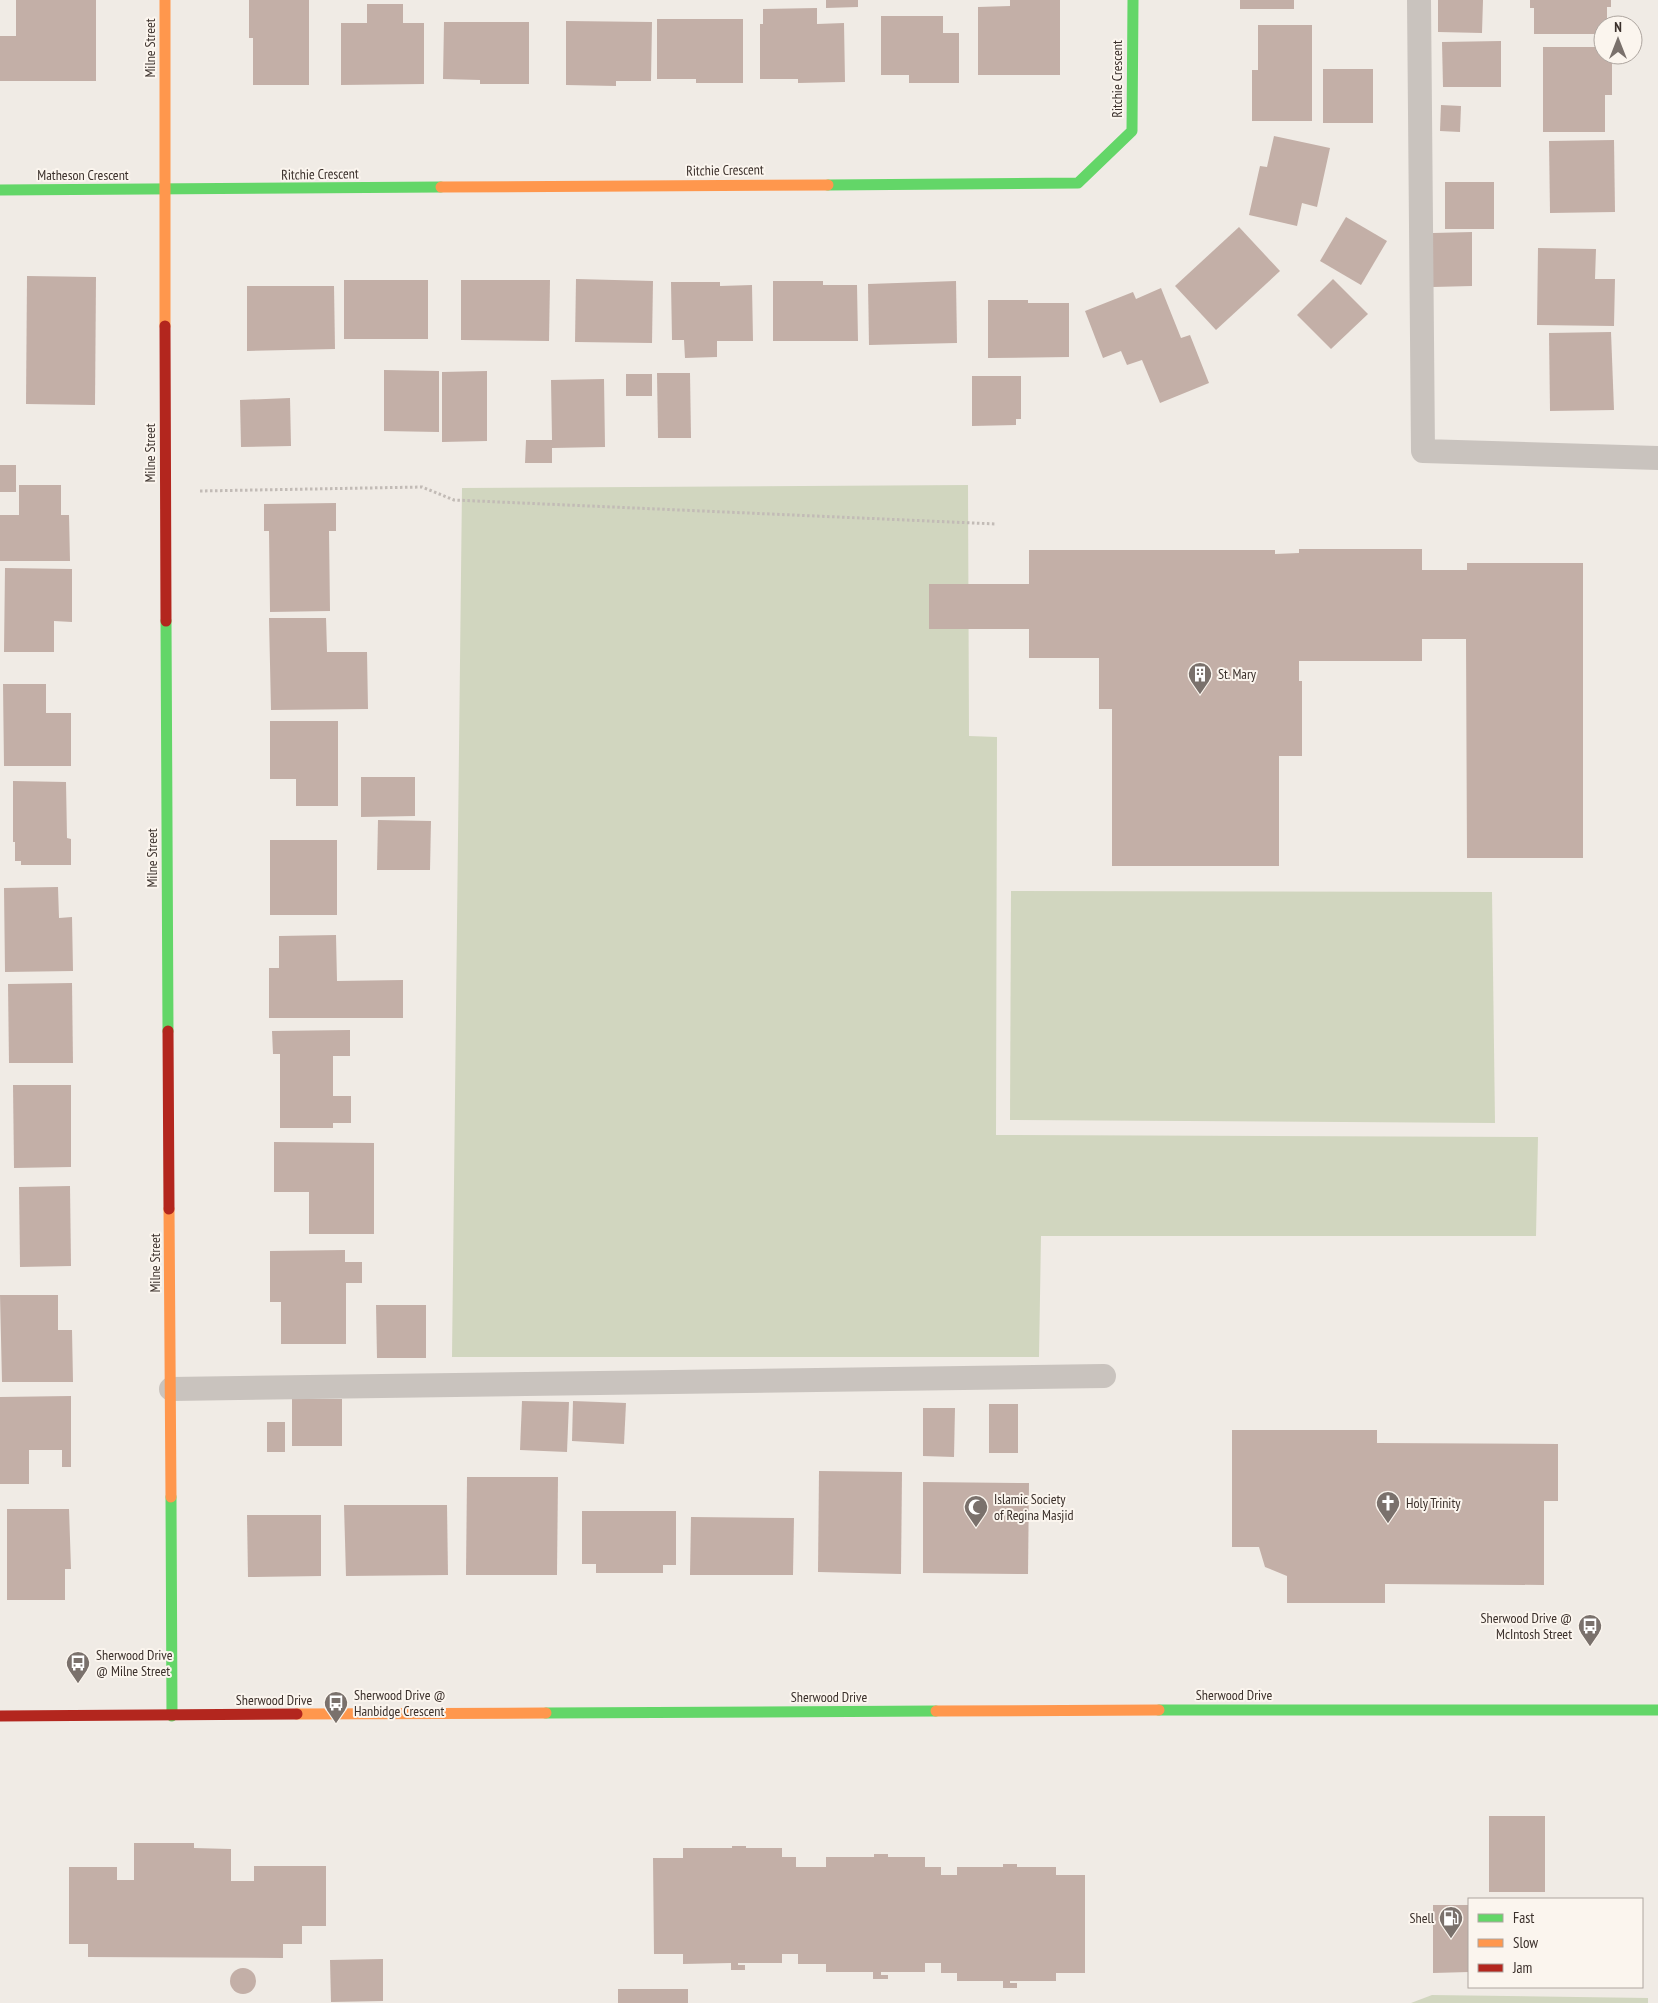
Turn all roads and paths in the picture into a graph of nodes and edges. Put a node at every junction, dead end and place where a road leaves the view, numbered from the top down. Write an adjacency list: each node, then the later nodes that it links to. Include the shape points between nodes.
1 (165, 0): 5 (street, Milne Street)
2 (1133, 0): 5 (street, Ritchie Crescent, via 1132,132 1078,183)
3 (1419, 0): 6 (lane, via 1423,451)
4 (0, 190): 5 (street, Matheson Crescent)
5 (166, 190): 7 (street, Milne Street)
6 (1658, 458)
7 (165, 492): 8 (path, via 422,487 454,500); 10 (street, Milne Street)
8 (996, 524)
9 (1104, 1376): 10 (lane)
10 (171, 1388): 13 (street, Milne Street)
11 (1658, 1710): 13 (street, Sherwood Drive)
12 (0, 1716): 13 (street, Sherwood Drive)
13 (172, 1716)

